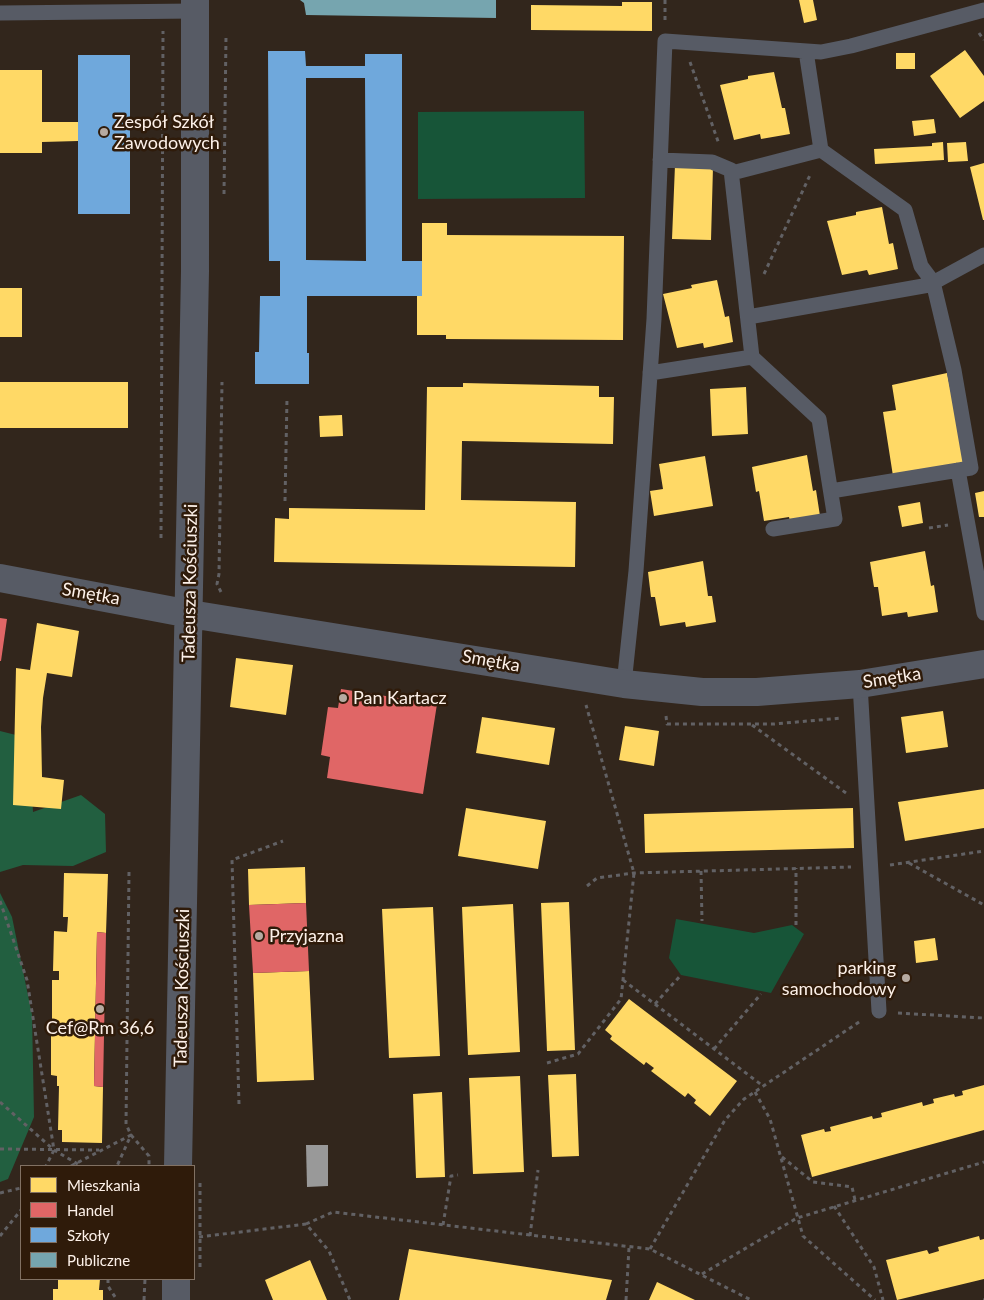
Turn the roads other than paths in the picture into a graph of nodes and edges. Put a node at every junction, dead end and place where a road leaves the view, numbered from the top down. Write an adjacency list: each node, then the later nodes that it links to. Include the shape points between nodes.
1 (195, 6): 3 (lane, via 163,11); 18 (street, Tadeusza Kościuszki)
2 (984, 10): 4 (lane, via 851,46 821,52)
3 (0, 13)
4 (806, 51): 5 (lane); 6 (lane, via 665,42)
5 (821, 150): 7 (lane); 9 (lane, via 905,210 921,266)
6 (660, 160): 7 (lane, via 712,162); 12 (lane)
7 (731, 172): 10 (lane)
8 (984, 255): 9 (lane)
9 (933, 282): 10 (lane, via 912,289); 13 (lane, via 954,370 971,468)
10 (748, 313): 11 (lane)
11 (752, 357): 12 (lane); 14 (lane, via 819,418)
12 (650, 373): 20 (lane, via 636,571)
13 (958, 470): 14 (lane); 17 (lane)
14 (831, 491): 15 (lane, via 835,519)
15 (773, 529)
16 (0, 578): 18 (street, Smętka)
17 (984, 613)
18 (190, 614): 20 (street, Smętka); 23 (street, Tadeusza Kościuszki)
19 (984, 664): 21 (street, Smętka)
20 (624, 684): 21 (street, Smętka, via 702,692 756,692)
21 (860, 684): 22 (lane)
22 (879, 1012)
23 (189, 1165)
24 (186, 1280): 25 (street)
25 (176, 1300)

